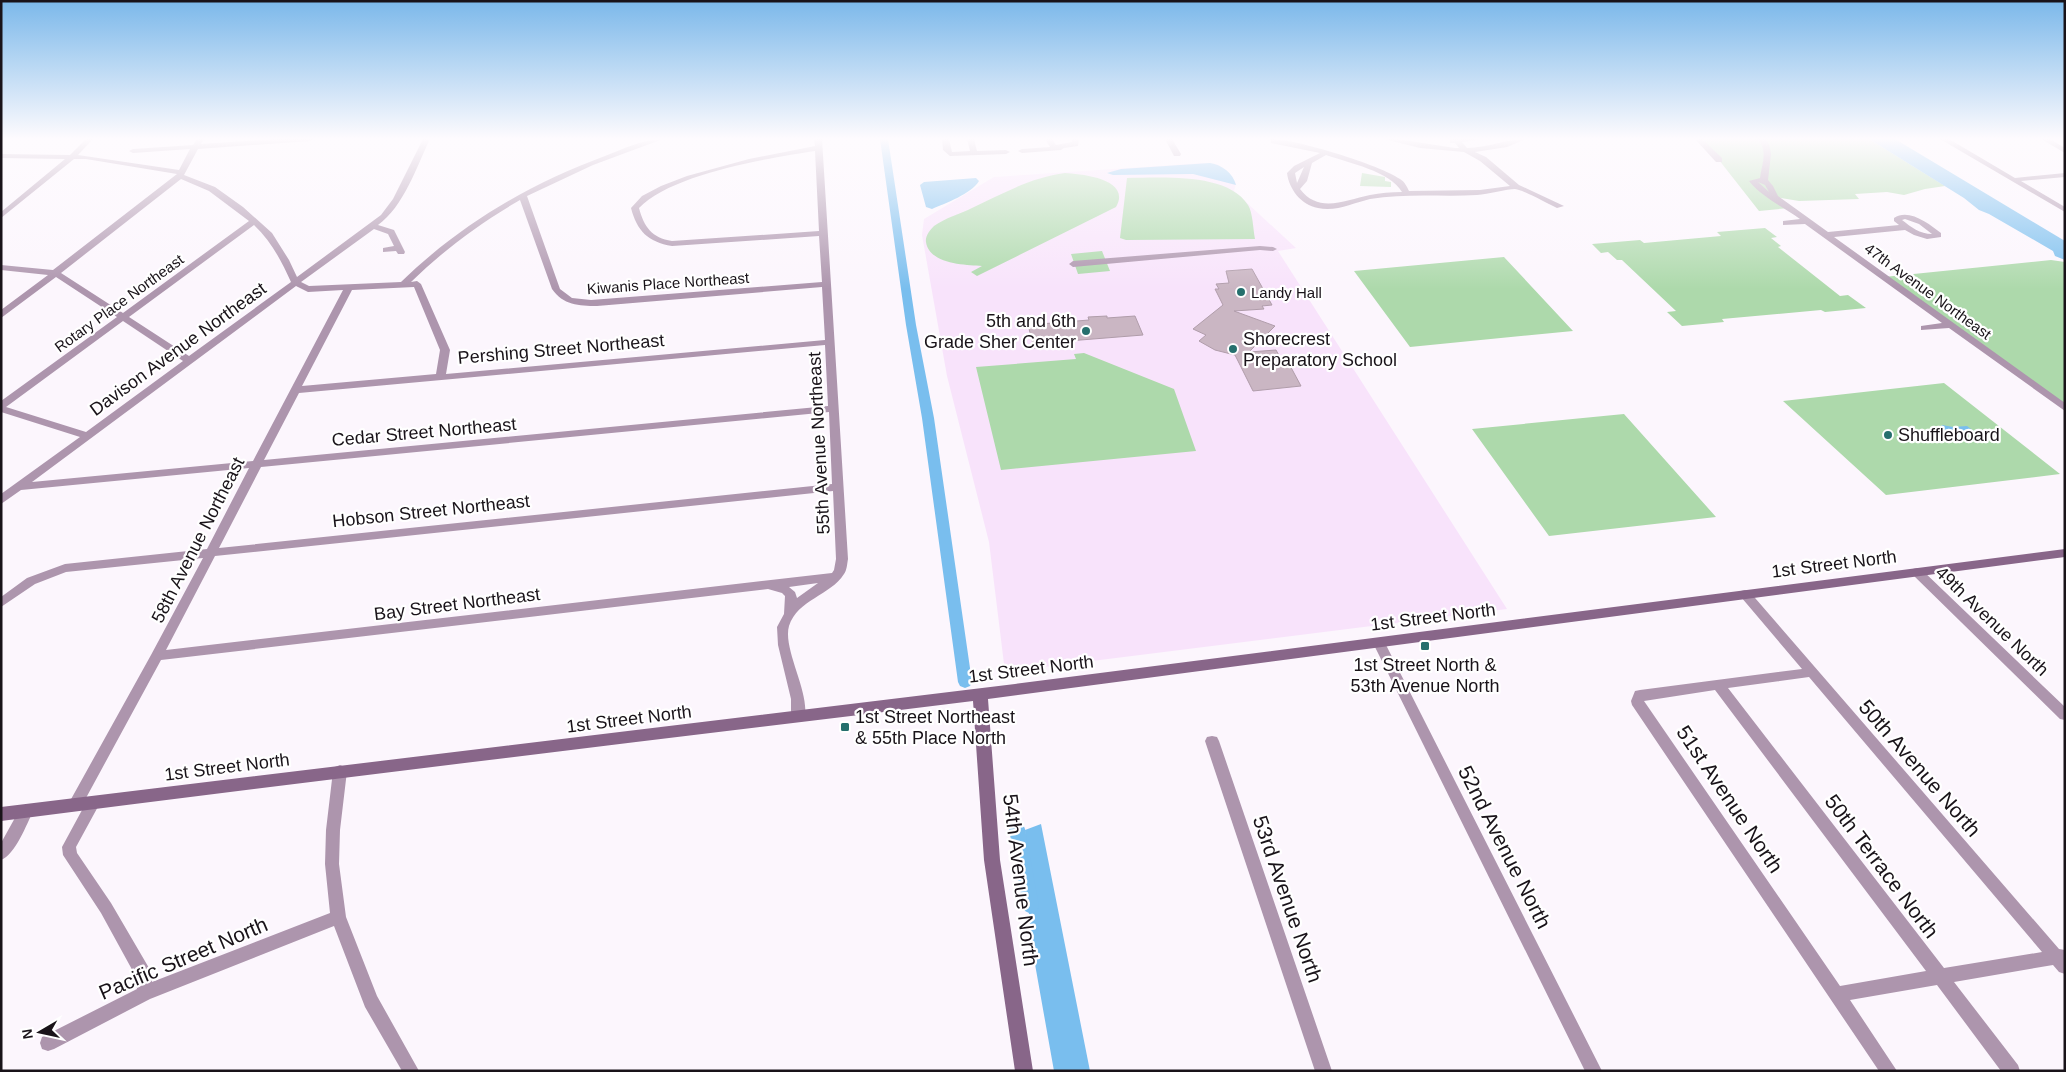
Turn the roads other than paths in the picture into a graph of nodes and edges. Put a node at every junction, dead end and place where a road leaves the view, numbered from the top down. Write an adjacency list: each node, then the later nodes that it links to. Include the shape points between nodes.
1 (33, 189): 18 (street)
2 (163, 189): 30 (street)
3 (212, 189): 20 (street, via 240,208)
4 (402, 189): 22 (street, via 384,218)
5 (538, 189): 15 (street)
6 (665, 189): 24 (street, via 645,197 635,208 646,233 655,240 672,244)
7 (821, 189): 24 (street, 55th Avenue Northeast)
8 (1298, 189): 14 (street, via 1306,200 1324,206)
9 (1404, 189): 14 (street)
10 (1504, 189): 14 (street, via 1476,194)
11 (1521, 189): 16 (street)
12 (1772, 189): 19 (street, 47th Avenue Northeast, via 1774,197)
13 (2028, 189): 17 (street)
14 (1407, 194)
15 (523, 196): 32 (street, via 451,242); 33 (street, Kiwanis Place Northeast, via 556,289 571,301 597,303)
16 (1560, 206)
17 (2065, 210)
18 (1, 216)
19 (1807, 221): 21 (street); 25 (street, 47th Avenue Northeast)
20 (253, 222): 31 (street, via 277,246); 36 (street, Rotary Place Northeast)
21 (1786, 223)
22 (374, 226): 27 (street, via 391,232 400,250); 31 (street, Davison Avenue Northeast)
23 (1907, 227): 25 (street)
24 (823, 233): 33 (street, 55th Avenue Northeast)
25 (1827, 235): 37 (street, 47th Avenue Northeast)
26 (1273, 249): 28 (street)
27 (386, 250)
28 (1073, 264)
29 (1, 267): 30 (street)
30 (56, 273): 35 (street); 36 (street)
31 (296, 283): 34 (street, via 308,290); 40 (street, Davison Avenue Northeast)
32 (404, 284): 34 (street); 41 (street, via 417,284 438,330 445,358)
33 (826, 284): 39 (street, 55th Avenue Northeast)
34 (348, 288): 42 (street, 58th Avenue Northeast)
35 (1, 315)
36 (122, 317): 40 (street); 43 (street, Rotary Place Northeast)
37 (1952, 325): 38 (street); 44 (street, 47th Avenue Northeast)
38 (1924, 328)
39 (829, 342): 41 (street, Pershing Street Northeast); 45 (street, 55th Avenue Northeast)
40 (190, 361): 46 (street, Davison Avenue Northeast)
41 (441, 376): 42 (street, Pershing Street Northeast)
42 (295, 390): 47 (street, 58th Avenue Northeast)
43 (1, 408): 46 (street)
44 (2065, 408)
45 (832, 409): 47 (street, Cedar Street Northeast); 49 (street, 55th Avenue Northeast)
46 (88, 436): 48 (street, Davison Avenue Northeast)
47 (257, 464): 48 (street, Cedar Street Northeast); 51 (street, 58th Avenue Northeast)
48 (19, 486): 50 (street, Davison Avenue Northeast)
49 (837, 488): 51 (street, Hobson Street Northeast); 54 (street, 55th Avenue Northeast, via 842,559)
50 (1, 500)
51 (211, 551): 57 (street, Hobson Street Northeast, via 65,568 31,581); 60 (street, 58th Avenue Northeast)
52 (2065, 553): 53 (street, 1st Street North)
53 (1917, 572): 56 (street, 1st Street North); 64 (street, 49th Avenue North)
54 (835, 577): 55 (street, Bay Street Northeast); 58 (street, via 804,597)
55 (761, 587): 58 (street, Bay Street Northeast, via 773,586 791,594); 60 (street, Bay Street Northeast)
56 (1745, 594): 59 (street, 1st Street North); 61 (street, 50th Avenue North)
57 (1, 603)
58 (789, 613): 65 (street, via 782,634)
59 (1379, 643): 63 (street, 1st Street North); 82 (street, 52nd Avenue North)
60 (157, 656): 69 (street, 58th Avenue Northeast)
61 (1812, 672): 62 (street, 51st Avenue North); 74 (street, 50th Avenue North)
62 (1719, 686): 75 (street, 50th Terrace North); 77 (street, 51st Avenue North, via 1640,695 1637,701)
63 (980, 694): 65 (street, 1st Street North); 80 (street, 54th Avenue North, via 992,860)
64 (2065, 715)
65 (798, 717): 67 (street, 1st Street North)
66 (1212, 741): 81 (street, 53rd Avenue North)
67 (340, 771): 68 (street, 1st Street North); 73 (street, via 332,830)
68 (93, 803): 69 (street, 1st Street North); 76 (street, via 69,847 70,855 106,908 143,973)
69 (75, 805): 70 (street, 1st Street North)
70 (26, 811): 71 (street, 1st Street North); 72 (street)
71 (1, 814)
72 (1, 854)
73 (338, 917): 76 (street, Pacific Street North); 79 (street, via 371,1001)
74 (2062, 960): 75 (street)
75 (1939, 977): 77 (street); 84 (street, 50th Terrace North)
76 (145, 993): 78 (street, Pacific Street North)
77 (1837, 994): 83 (street, 51st Avenue North)
78 (48, 1042)
79 (411, 1071)
80 (1024, 1071)
81 (1324, 1071)
82 (1594, 1071)
83 (1889, 1071)
84 (2012, 1071)

